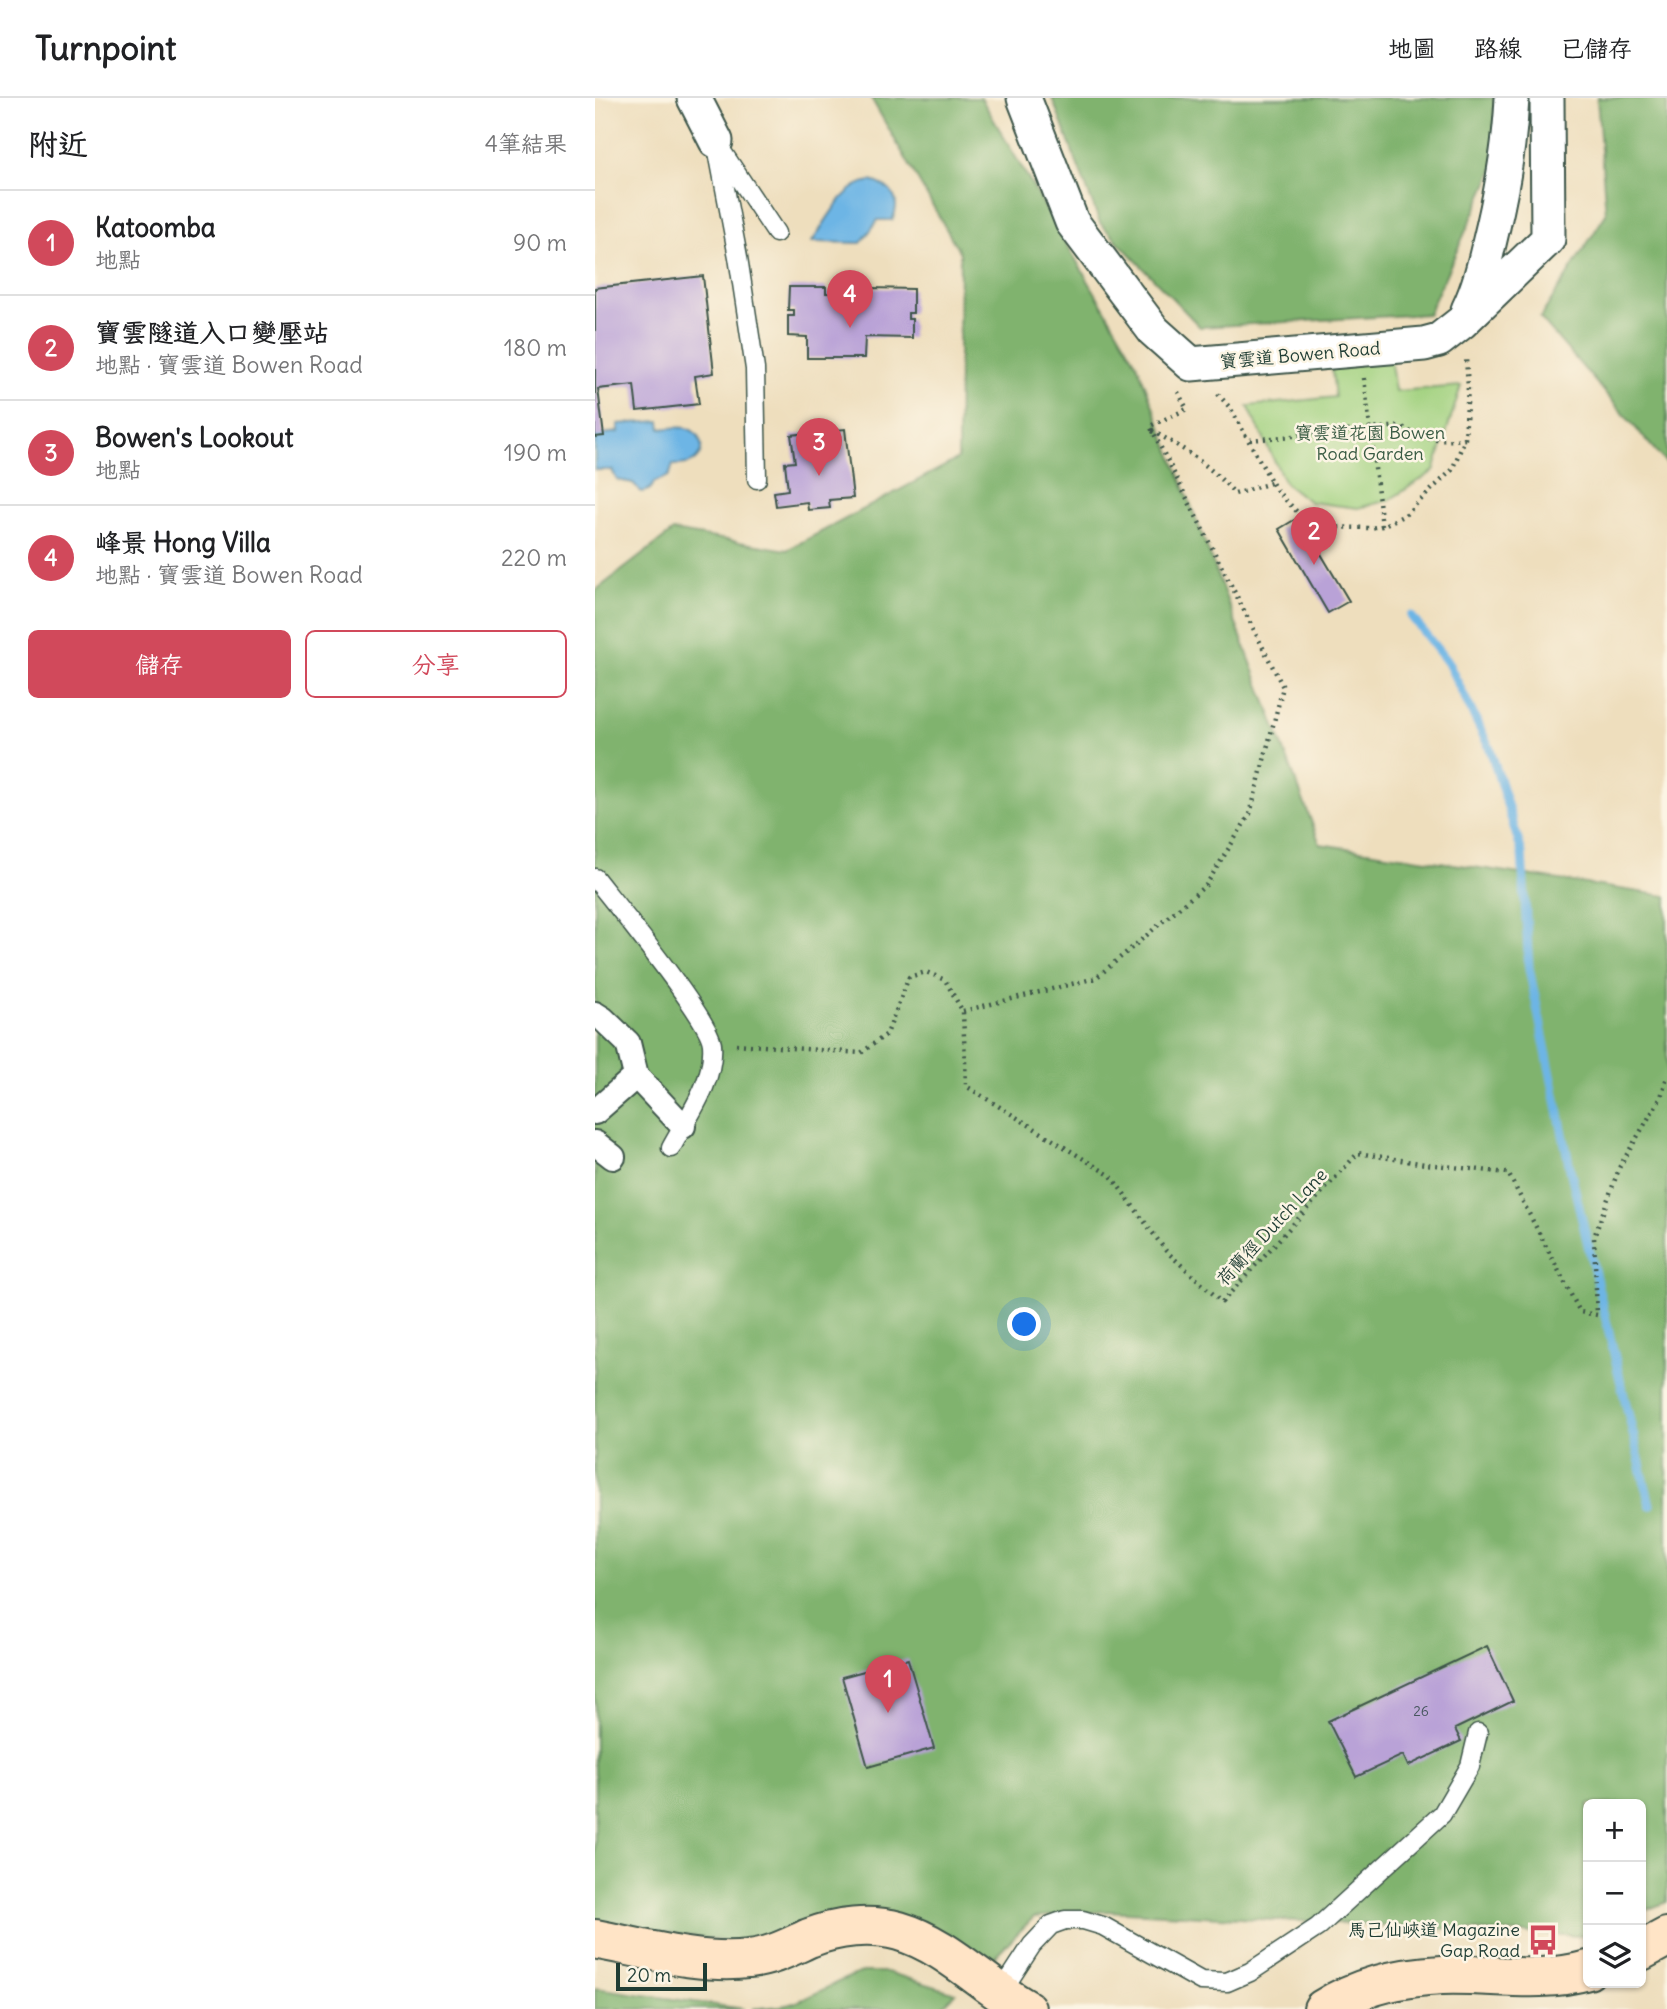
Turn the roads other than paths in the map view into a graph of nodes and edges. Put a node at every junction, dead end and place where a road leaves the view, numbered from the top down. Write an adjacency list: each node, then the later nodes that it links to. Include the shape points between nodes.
1 (694, 98): 5 (street)
2 (1024, 98): 7 (street, 寶雲道 Bowen Road, via 1072,222 1154,331 1191,364 1439,340)
3 (1511, 98): 7 (street, via 1505,174 1480,286)
4 (1547, 98): 7 (street, 寶雲道 Bowen Road, via 1548,239)
5 (716, 141): 6 (lane); 8 (lane, via 755,369)
6 (776, 233)
7 (1462, 322)
8 (757, 480)
9 (595, 878): 13 (lane, via 691,1004 712,1042 707,1082)
10 (595, 1014): 11 (street, via 628,1043)
11 (636, 1076): 12 (street); 13 (street)
12 (595, 1112)
13 (683, 1126): 14 (lane)
14 (671, 1148)
15 (1478, 1733): 20 (lane, via 1470,1766 1442,1814 1318,1927 1250,1972 1227,1982 1202,1981 1103,1926 1065,1920 1051,1925 1032,1945)
16 (1667, 1937): 18 (main road)
17 (595, 1939): 20 (main road, via 698,1958 739,1960 772,1954 839,1929 883,1928 933,1946)
18 (1646, 1948)
19 (1583, 1971): 21 (main road, via 1542,1978 1407,1978 1350,1993)
20 (1013, 2002)
21 (1323, 2009)

